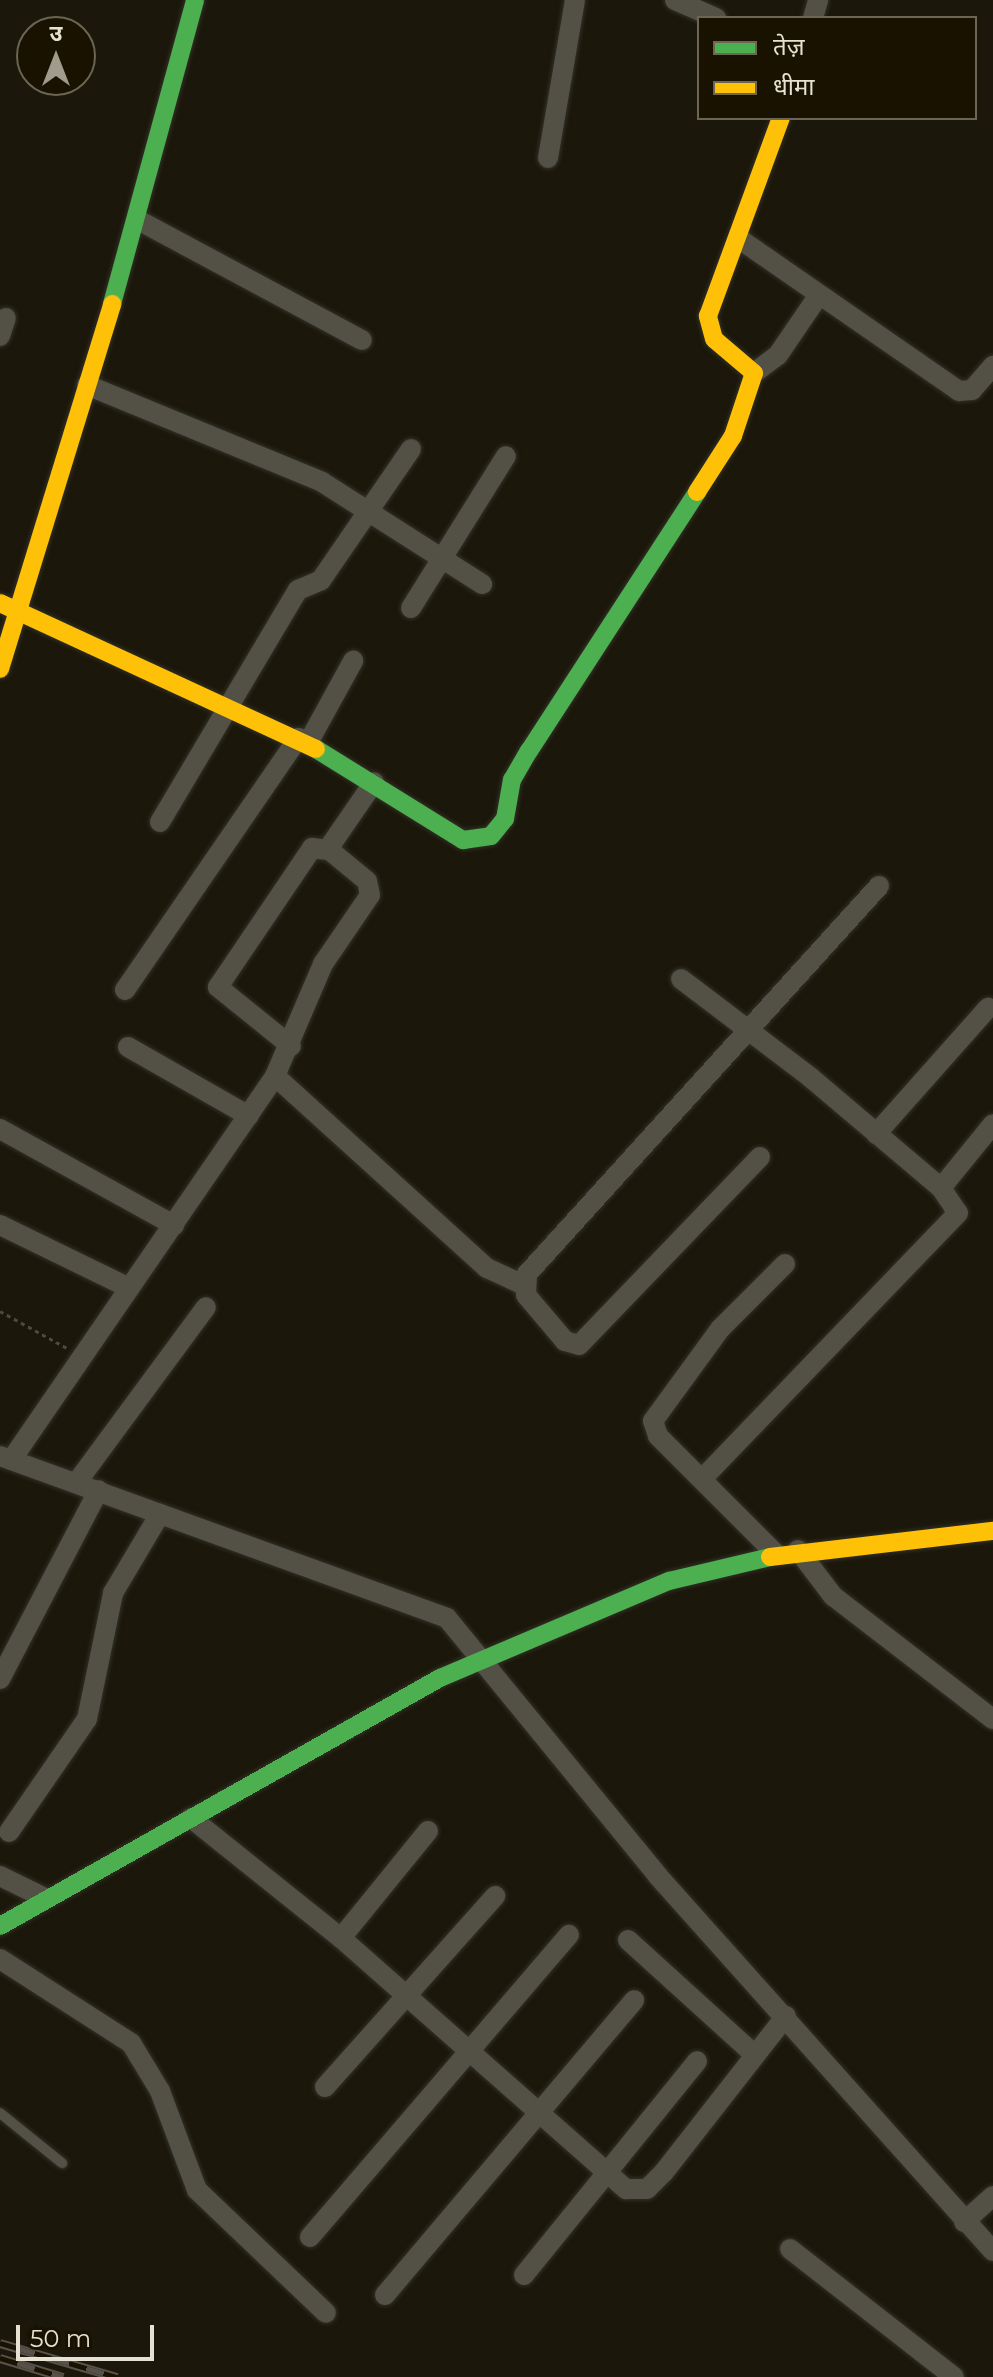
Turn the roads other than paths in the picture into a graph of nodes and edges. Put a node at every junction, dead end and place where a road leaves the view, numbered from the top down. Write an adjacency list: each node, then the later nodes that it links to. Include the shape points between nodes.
1 (195, 0): 7 (street)
2 (575, 0): 6 (street)
3 (675, 0): 4 (street)
4 (711, 16)
5 (780, 120): 8 (street)
6 (548, 158)
7 (138, 220): 10 (street); 13 (street)
8 (738, 238): 9 (street); 12 (street, via 707,325)
9 (819, 295): 11 (street, via 959,391 972,390); 12 (street, via 778,355)
10 (362, 340)
11 (993, 366)
12 (754, 373): 26 (street, via 720,464 529,751 500,828 463,840)
13 (87, 385): 16 (street, via 292,467); 21 (street)
14 (411, 449): 16 (street)
15 (506, 456): 17 (street)
16 (368, 510): 17 (street); 24 (street, via 321,580 298,590)
17 (442, 557): 18 (street); 20 (street)
18 (482, 584)
19 (0, 603): 21 (street)
20 (411, 608)
21 (17, 613): 23 (street); 24 (street)
22 (353, 661): 25 (street)
23 (0, 669)
24 (232, 704): 25 (street); 27 (street)
25 (303, 740): 26 (street); 31 (street)
26 (374, 782): 28 (street)
27 (160, 822)
28 (328, 850): 34 (street, via 370,892 323,964); 34 (street, via 312,848 218,987)
29 (879, 886): 33 (street)
30 (681, 979): 33 (street)
31 (125, 990)
32 (988, 1008): 40 (street)
33 (749, 1031): 40 (street); 46 (street)
34 (291, 1046): 36 (street)
35 (128, 1047): 37 (street)
36 (275, 1076): 37 (street); 46 (street, via 487,1268)
37 (249, 1116): 44 (street)
38 (993, 1124): 42 (street)
39 (0, 1129): 44 (street)
40 (876, 1134): 42 (street)
41 (760, 1157): 46 (street, via 579,1345 565,1341)
42 (941, 1188): 50 (street, via 958,1209 956,1222)
43 (0, 1225): 47 (street)
44 (174, 1225): 47 (street)
45 (785, 1264): 50 (street, via 720,1329 655,1414 658,1436)
46 (522, 1284)
47 (127, 1287): 49 (street)
48 (206, 1307): 51 (street)
49 (6, 1458): 51 (street)
50 (702, 1479): 56 (street)
51 (77, 1482): 52 (street)
52 (99, 1490): 53 (street); 58 (street)
53 (160, 1514): 57 (street, via 436,1612); 62 (street, via 113,1593 87,1719)
54 (993, 1531): 55 (street)
55 (798, 1550): 56 (street); 59 (street, via 833,1596)
56 (776, 1554): 57 (street, via 669,1581)
57 (482, 1656): 60 (street); 73 (street, via 641,1857)
58 (0, 1679)
59 (993, 1719)
60 (191, 1818): 65 (street); 68 (street)
61 (428, 1831): 68 (street)
62 (9, 1832)
63 (0, 1876): 65 (street)
64 (495, 1896): 71 (street)
65 (45, 1898): 66 (street)
66 (0, 1926)
67 (569, 1935): 74 (street)
68 (341, 1938): 71 (street)
69 (628, 1940): 75 (street)
70 (0, 1959): 89 (street, via 131,2043 160,2091 197,2190)
71 (408, 1997): 74 (street); 77 (street)
72 (634, 2000): 78 (street)
73 (786, 2016): 75 (street); 83 (street)
74 (471, 2051): 78 (street); 84 (street)
75 (755, 2055): 81 (street, via 651,2185 631,2190)
76 (697, 2061): 81 (street)
77 (325, 2087)
78 (543, 2112): 81 (street); 88 (street)
79 (0, 2113): 80 (lane)
80 (62, 2163)
81 (608, 2174): 87 (street)
82 (993, 2196): 83 (street)
83 (964, 2222): 86 (street)
84 (310, 2237)
85 (790, 2249): 90 (street)
86 (993, 2251)
87 (524, 2275)
88 (385, 2295)
89 (326, 2313)
90 (954, 2377)

